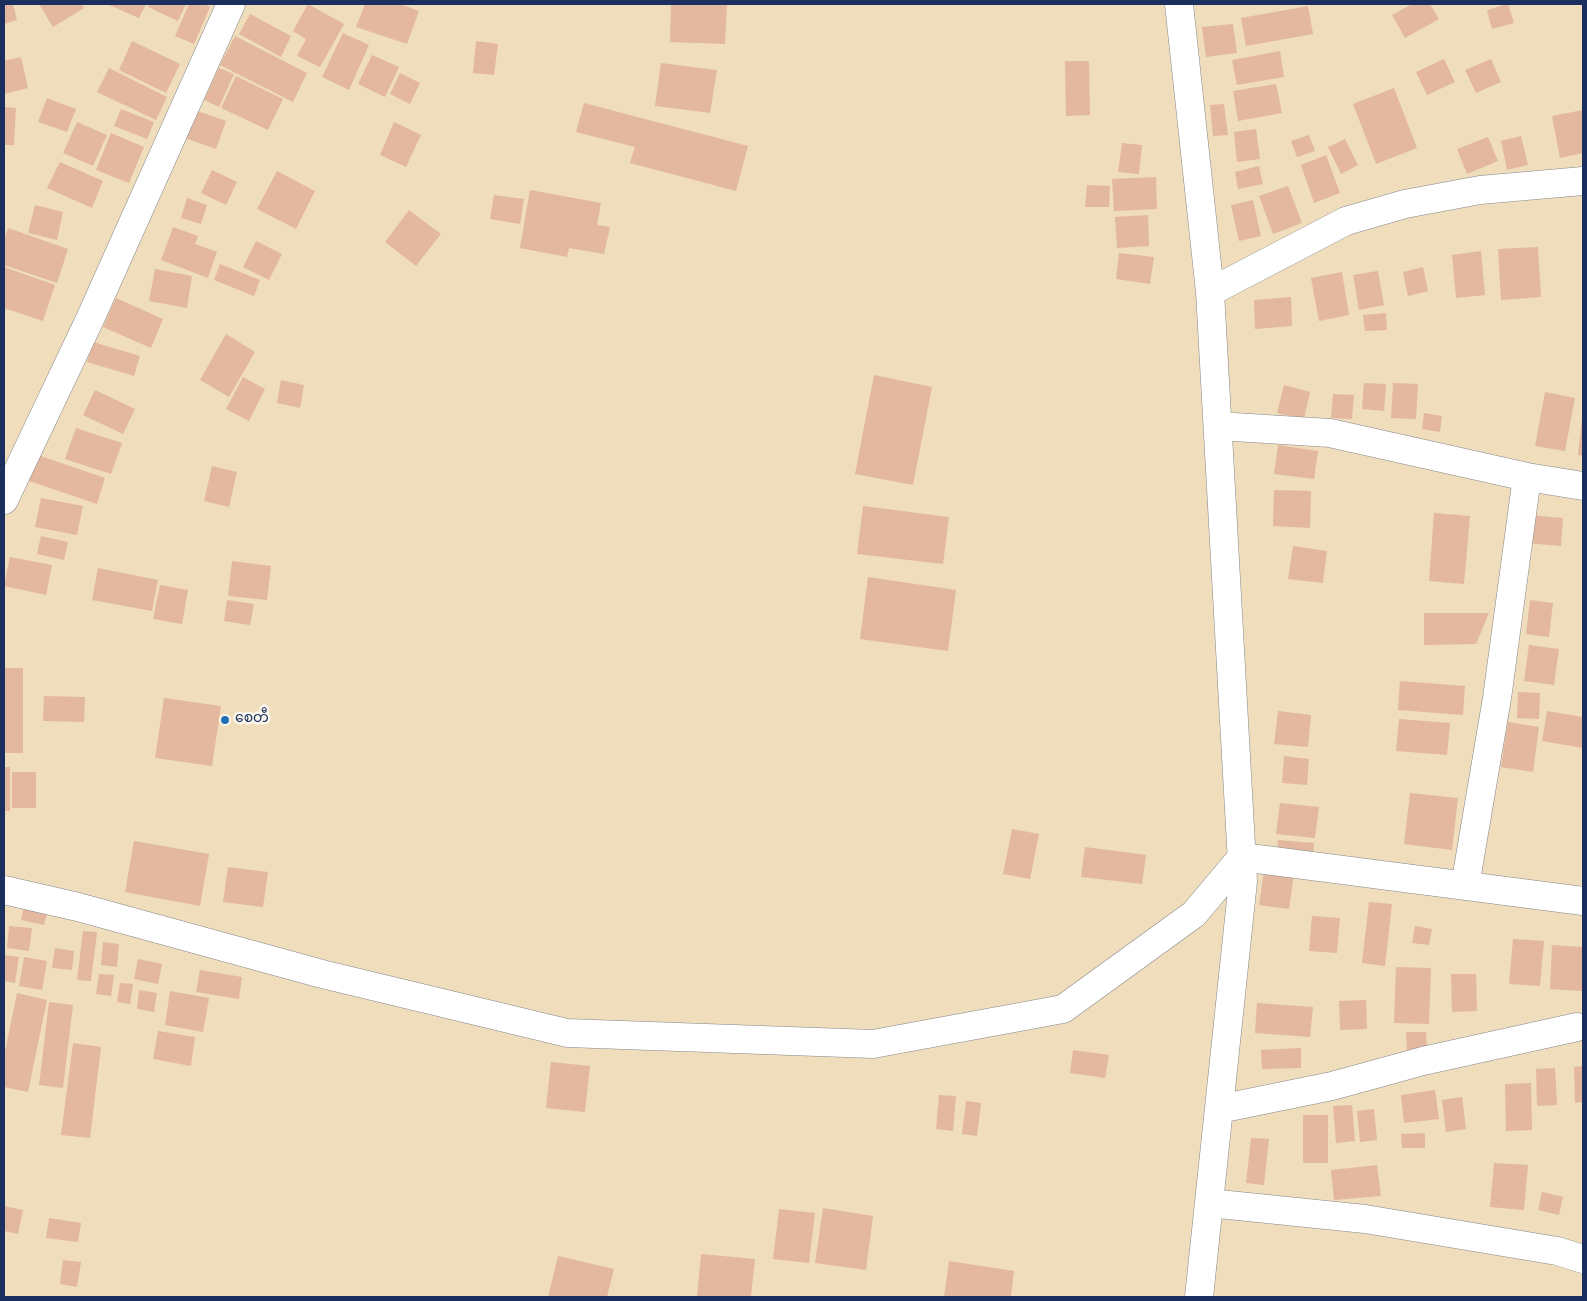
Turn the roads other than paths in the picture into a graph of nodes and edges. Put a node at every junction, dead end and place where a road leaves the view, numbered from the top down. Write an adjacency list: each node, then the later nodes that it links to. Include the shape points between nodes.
1 (231, 4): 8 (street)
2 (1180, 4): 4 (street)
3 (1583, 181): 4 (street, via 1480,190 1405,204 1346,221)
4 (1210, 292): 5 (street)
5 (1218, 426): 6 (street, via 1330,433); 9 (street)
6 (1527, 477): 7 (street); 10 (street, via 1498,698)
7 (1583, 486)
8 (4, 500)
9 (1242, 857): 10 (street); 11 (street, via 1194,914 1063,1009 873,1044 567,1034 322,974); 14 (street, via 1243,882)
10 (1465, 886): 12 (street)
11 (4, 890)
12 (1583, 901)
13 (1578, 1026): 14 (street, via 1332,1086)
14 (1219, 1109): 15 (street)
15 (1209, 1203): 16 (street, via 1365,1219 1557,1251); 17 (street)
16 (1583, 1259)
17 (1200, 1297)

